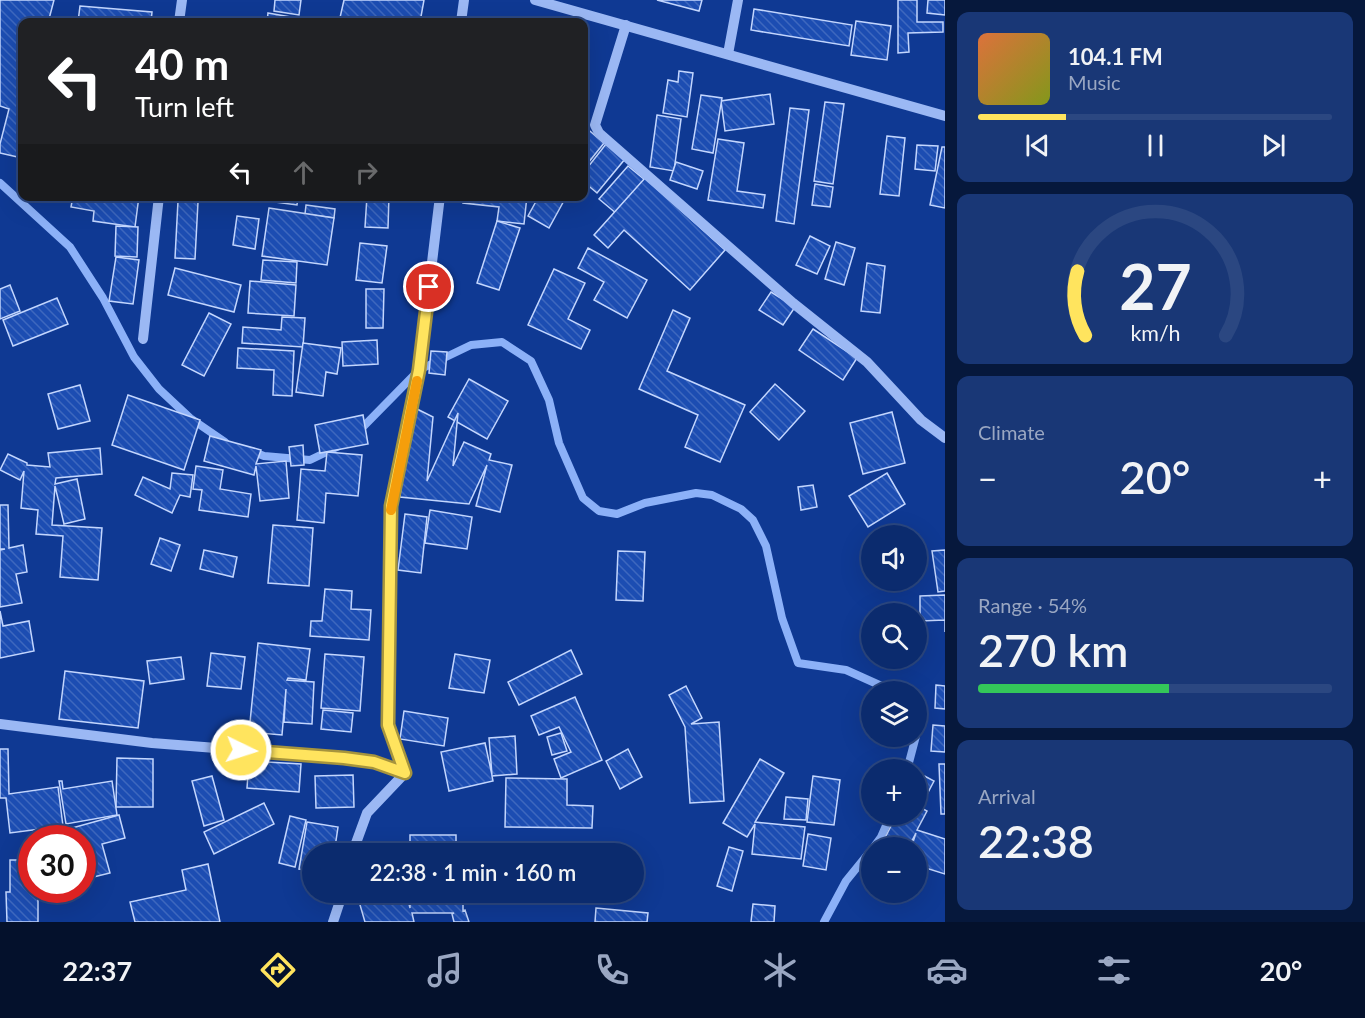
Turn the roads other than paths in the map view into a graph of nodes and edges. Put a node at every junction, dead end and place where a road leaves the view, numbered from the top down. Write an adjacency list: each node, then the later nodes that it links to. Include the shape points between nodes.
1 (182, 0): 5 (street)
2 (464, 0): 6 (street)
3 (535, 0): 7 (street)
4 (738, 0): 8 (street)
5 (180, 18)
6 (462, 18)
7 (626, 26): 8 (street); 13 (street, via 595,125 599,133 793,303 867,362 921,420)
8 (728, 54): 9 (street)
9 (945, 116)
10 (158, 201): 12 (street)
11 (439, 201): 15 (street, via 419,370 391,506 388,725)
12 (143, 339)
13 (945, 438)
14 (0, 724): 15 (street, via 152,743 344,758 374,762)
15 (405, 773): 16 (street, via 367,813)
16 (356, 843)
17 (339, 903): 18 (street)
18 (333, 922)

